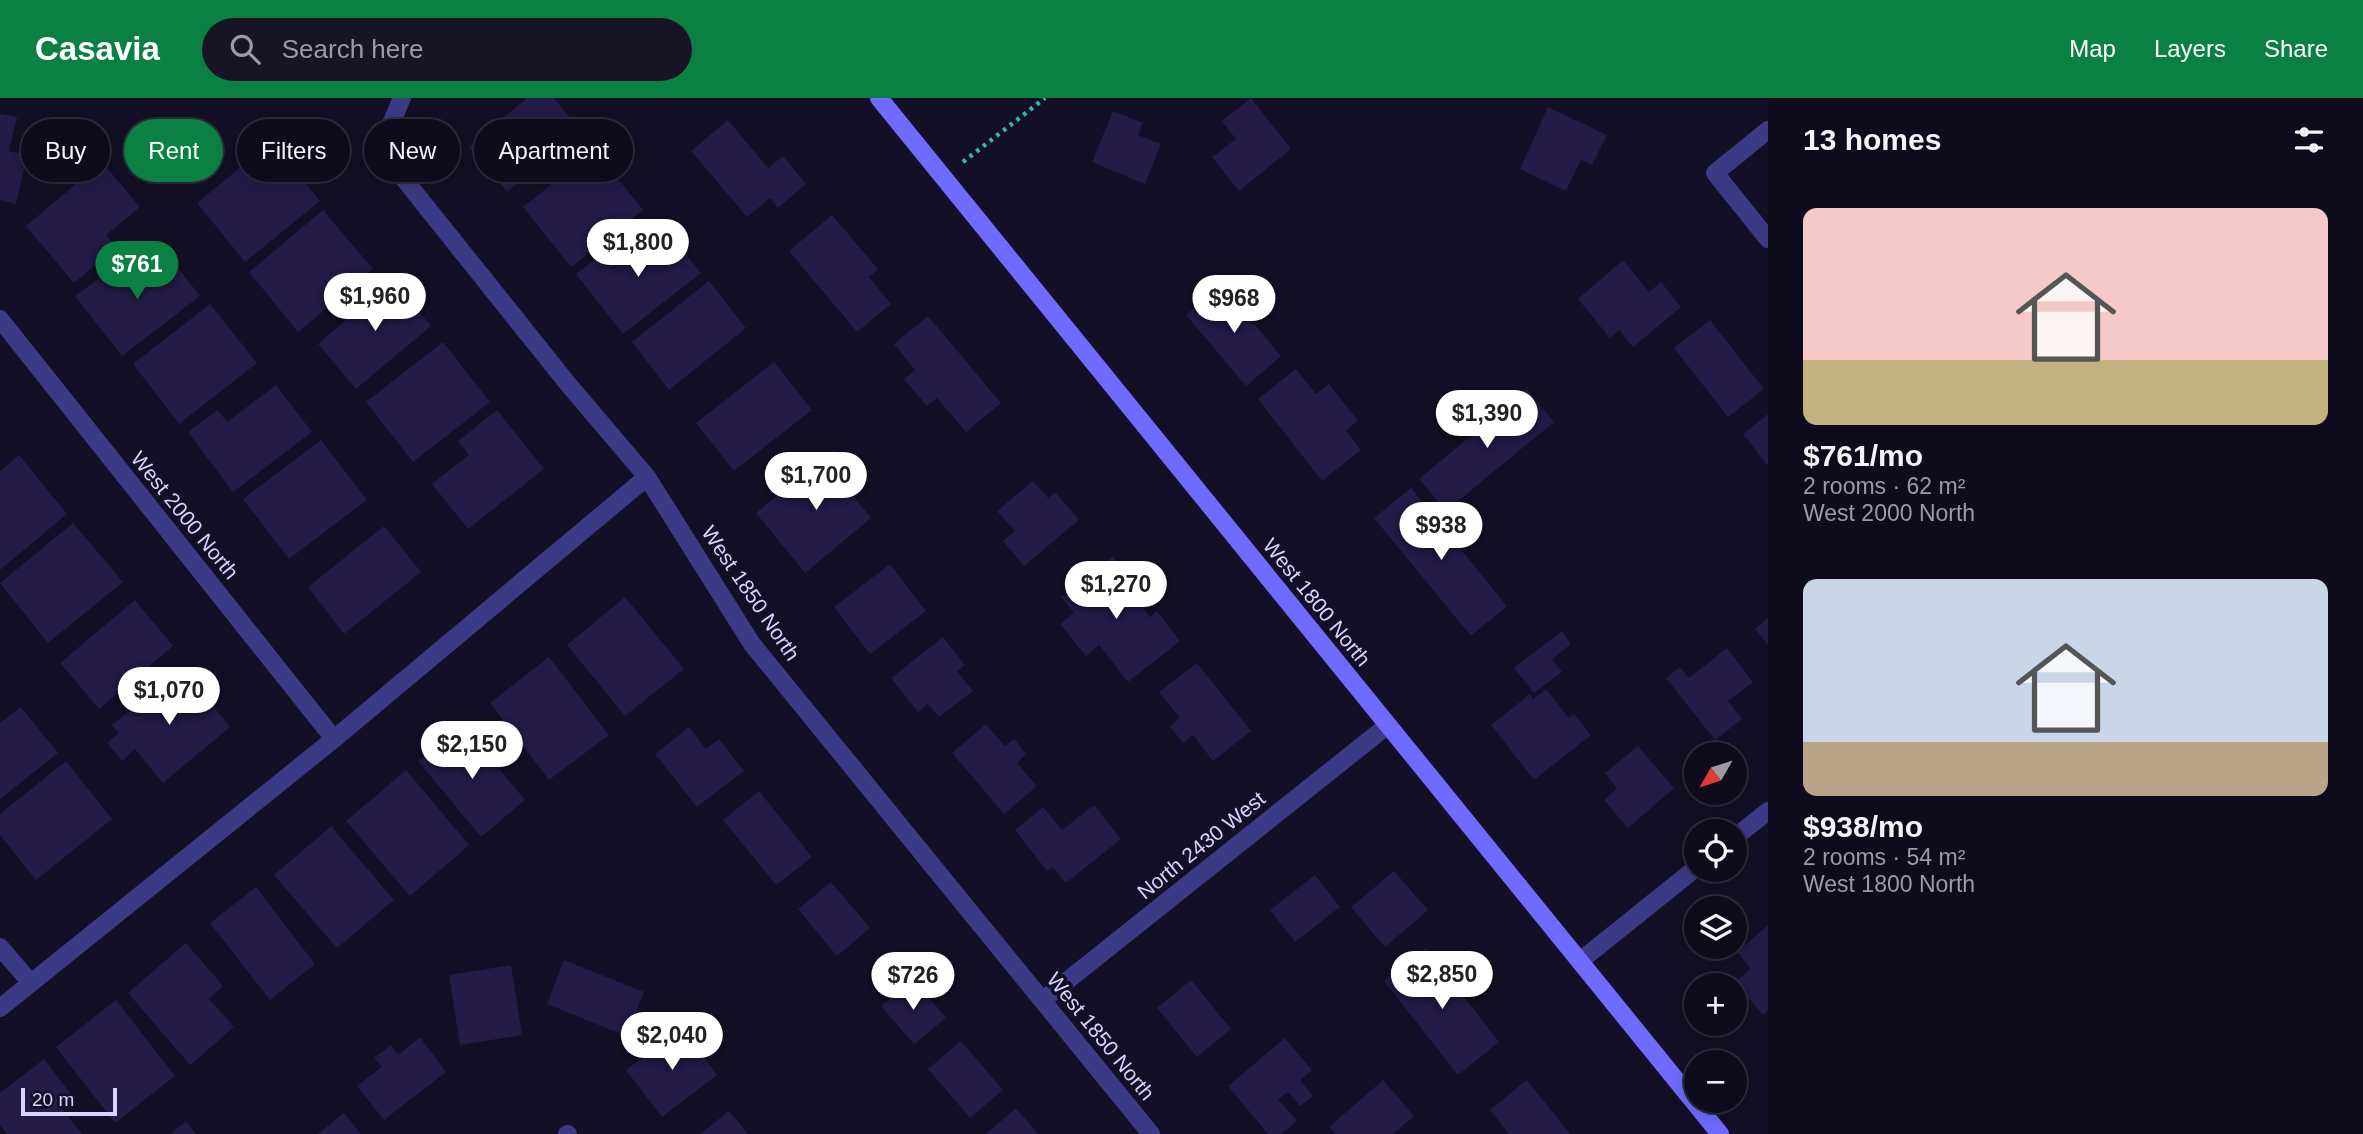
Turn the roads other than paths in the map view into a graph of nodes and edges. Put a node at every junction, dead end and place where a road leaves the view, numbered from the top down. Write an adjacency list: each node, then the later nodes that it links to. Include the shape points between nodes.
1 (402, 98): 6 (street, West 1850 North, via 380,149)
2 (879, 98): 7 (main road, West 1800 North)
3 (1768, 130): 4 (street, via 1715,173)
4 (1768, 239)
5 (0, 319): 8 (street, West 2000 North)
6 (647, 477): 8 (street); 15 (street, West 1850 North, via 752,644)
7 (1388, 725): 13 (main road, West 1800 North); 15 (street, North 2430 West)
8 (334, 738): 14 (street)
9 (1768, 811): 10 (street)
10 (1747, 828)
11 (1684, 878): 13 (street)
12 (0, 947): 14 (street)
13 (1580, 961): 18 (main road, West 1800 North)
14 (31, 984): 16 (street)
15 (1043, 1000): 17 (street, West 1850 North)
16 (0, 1008)
17 (1152, 1134)
18 (1720, 1134)

